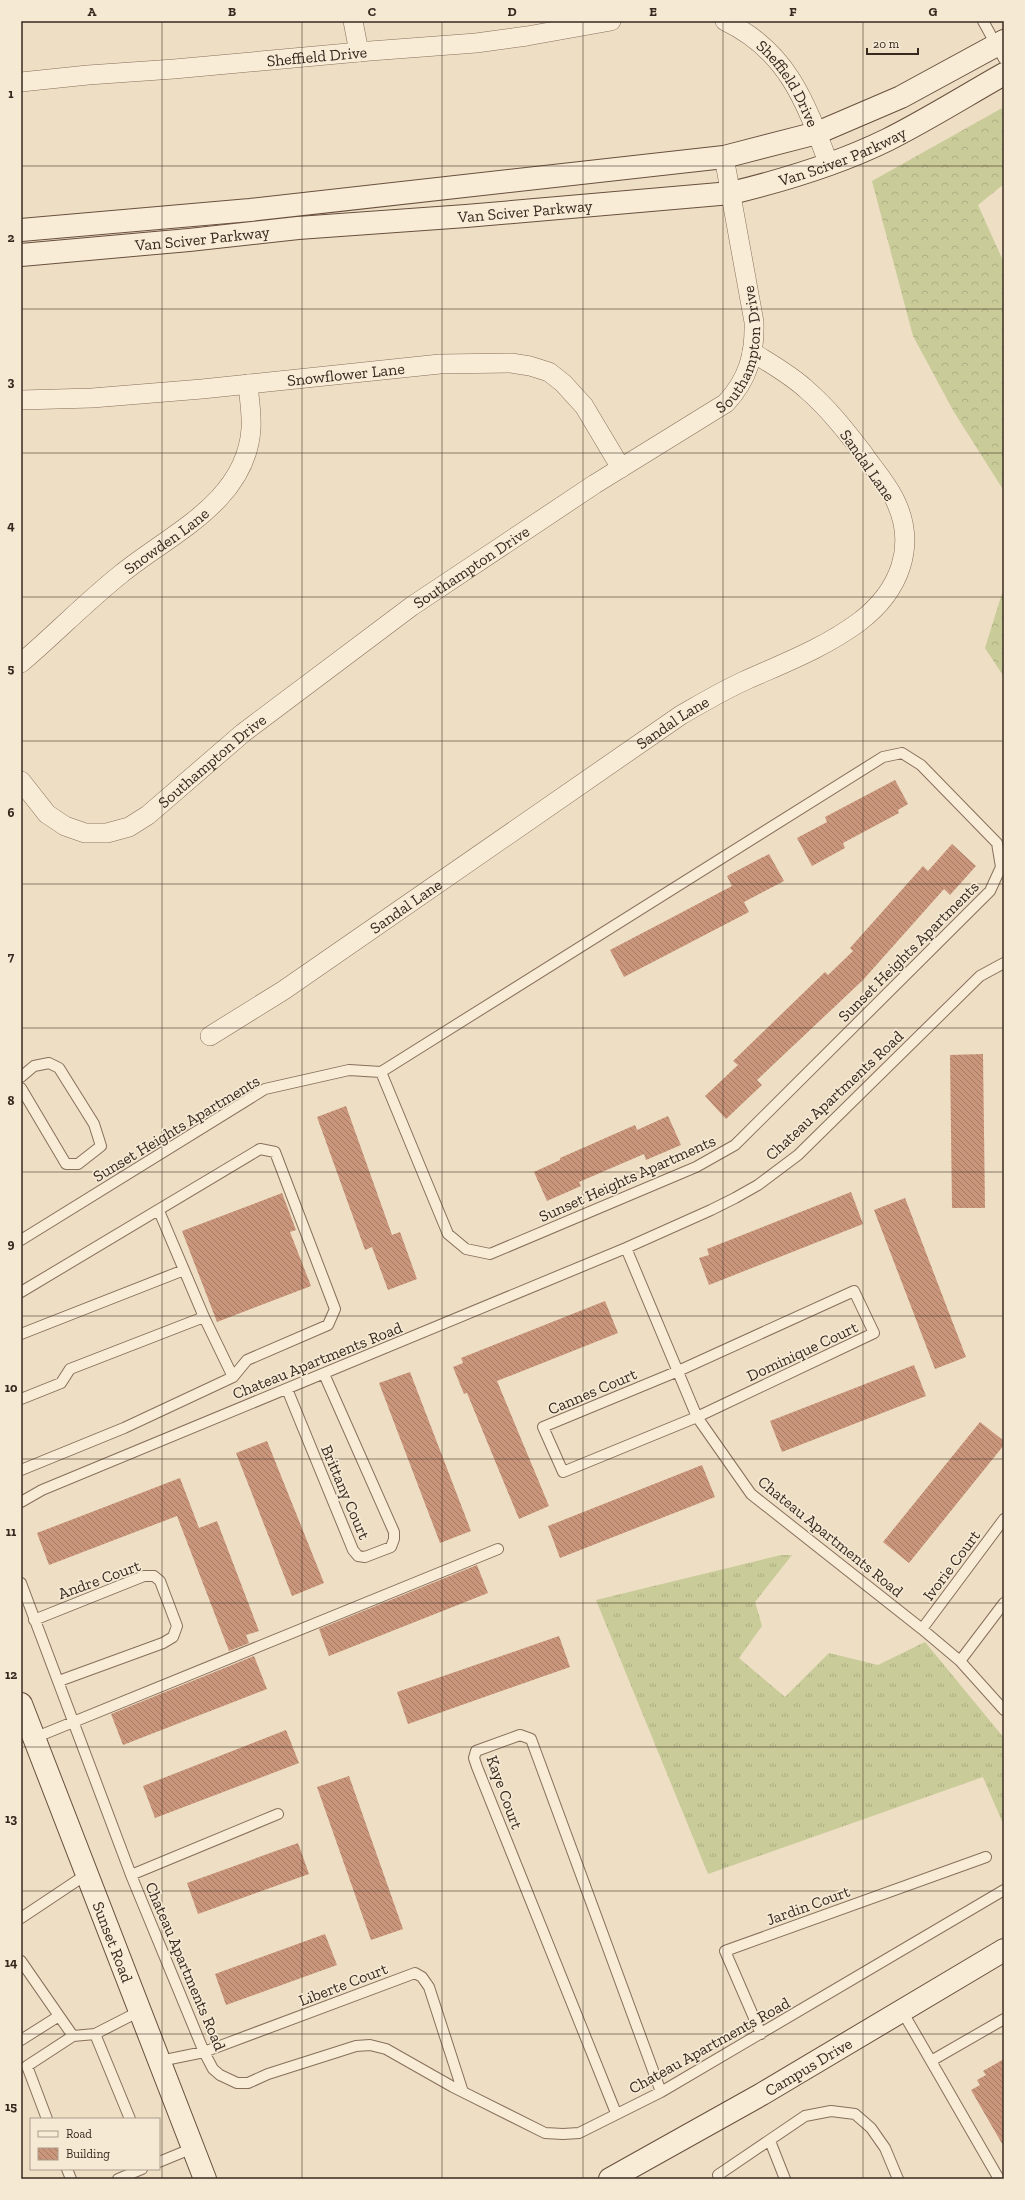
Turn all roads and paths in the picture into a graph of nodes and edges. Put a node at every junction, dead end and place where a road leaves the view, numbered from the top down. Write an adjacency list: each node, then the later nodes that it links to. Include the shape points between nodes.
1 (353, 21): 6 (street)
2 (611, 21): 6 (street, Sheffield Drive, via 502,40)
3 (725, 21): 9 (street, Sheffield Drive, via 755,38 773,54 794,82)
4 (983, 21): 5 (lane)
5 (1001, 49): 9 (street, Van Sciver Parkway, via 901,97)
6 (359, 52): 8 (street, Sheffield Drive)
7 (1004, 74): 11 (street, Van Sciver Parkway, via 887,140)
8 (21, 82)
9 (817, 133): 10 (street, Van Sciver Parkway); 11 (street, Sheffield Drive)
10 (724, 156): 12 (street, Southampton Drive); 13 (street, Van Sciver Parkway, via 250,210)
11 (829, 165): 12 (street, Van Sciver Parkway)
12 (731, 193): 14 (street, Van Sciver Parkway, via 298,228); 15 (street, Southampton Drive, via 754,322)
13 (21, 230)
14 (21, 255)
15 (752, 352): 18 (street, Southampton Drive, via 739,388 726,403); 22 (street, Sandal Lane, via 807,390 832,414 875,468 894,498 905,532 904,550 902,566 886,596 860,621 827,643 723,691 681,715 284,990)
16 (248, 384): 17 (street, Snowflower Lane, via 92,398); 18 (street, Snowflower Lane, via 440,364 488,362 530,366 549,372 575,395); 19 (street, Snowden Lane, via 251,429 245,453 230,484 199,517 85,603)
17 (21, 400)
18 (621, 468): 20 (street, Southampton Drive, via 514,536 390,622 243,733 148,815 129,826 107,833 85,833 65,826 46,814)
19 (21, 663)
20 (21, 781)
21 (1004, 963): 28 (lane, Chateau Apartments Road, via 980,976 798,1155 764,1180 711,1210)
22 (210, 1036)
23 (381, 1072): 23 (lane, Sunset Heights Apartments, via 448,1234 466,1249 490,1254 696,1167 735,1146 990,891 1001,867 997,843 921,765 902,753 883,757); 27 (lane, Sunset Heights Apartments, via 350,1070 265,1089)
24 (21, 1077): 25 (lane, via 34,1066 49,1063 59,1068 94,1124 101,1146 78,1164 66,1164)
25 (21, 1088)
26 (159, 1211): 29 (lane); 30 (lane); 35 (lane, via 260,1149 275,1152 335,1309 328,1325 247,1360)
27 (21, 1240)
28 (626, 1248): 33 (lane, Chateau Apartments Road); 34 (lane, Chateau Apartments Road)
29 (184, 1270): 31 (lane); 32 (lane)
30 (21, 1292)
31 (204, 1317): 35 (lane); 37 (lane, via 70,1369 61,1383)
32 (21, 1334)
33 (676, 1372): 38 (lane, Chateau Apartments Road); 38 (lane, Cannes Court, via 543,1428 563,1472); 38 (lane, Dominique Court, via 854,1291 874,1334)
34 (324, 1374): 36 (lane, Chateau Apartments Road); 36 (lane, Brittany Court, via 394,1532 391,1547 365,1557 358,1556 353,1550)
35 (233, 1377): 39 (lane, via 124,1428)
36 (287, 1389): 40 (lane, Chateau Apartments Road, via 42,1490)
37 (21, 1399)
38 (697, 1417): 46 (lane, Chateau Apartments Road, via 751,1494)
39 (21, 1470)
40 (21, 1502)
41 (1004, 1519): 46 (lane, Ivorie Court)
42 (498, 1549): 51 (lane)
43 (21, 1583): 45 (lane, Chateau Apartments Road)
44 (1004, 1603): 47 (lane)
45 (34, 1620): 48 (lane, Chateau Apartments Road); 48 (lane, Andre Court, via 144,1576 154,1576 160,1581 177,1626 173,1637)
46 (922, 1629): 47 (lane, Chateau Apartments Road)
47 (960, 1661): 50 (lane, Chateau Apartments Road)
48 (59, 1681): 51 (lane, Chateau Apartments Road)
49 (21, 1704): 52 (street, Sunset Road)
50 (1004, 1710)
51 (74, 1722): 52 (lane); 56 (lane, Chateau Apartments Road)
52 (34, 1738): 55 (street, Sunset Road)
53 (278, 1814): 56 (lane)
54 (986, 1857): 66 (lane, Jardin Court, via 725,1951)
55 (87, 1874): 58 (lane); 61 (street, Sunset Road)
56 (131, 1875): 69 (lane, Chateau Apartments Road)
57 (1004, 1890): 66 (lane, Chateau Apartments Road)
58 (21, 1918)
59 (1004, 1950): 62 (street, Campus Drive)
60 (21, 1961): 63 (lane)
61 (140, 2011): 65 (lane); 70 (street, Sunset Road)
62 (902, 2011): 71 (lane); 84 (street, Campus Drive, via 670,2147)
63 (59, 2016): 67 (lane); 68 (lane)
64 (1004, 2019): 71 (lane)
65 (95, 2034): 67 (lane); 76 (lane)
66 (761, 2034): 73 (lane, Chateau Apartments Road)
67 (73, 2036): 75 (lane, via 27,2066)
68 (21, 2040)
69 (204, 2052): 70 (lane, Liberte Court); 72 (lane, Chateau Apartments Road, via 220,2076 229,2081 243,2083 356,2046 370,2045 386,2049 453,2087); 72 (lane, Liberte Court, via 414,1972 422,1977 429,1987)
70 (160, 2061): 78 (street, Sunset Road)
71 (931, 2061): 87 (lane)
72 (462, 2089): 74 (lane, Chateau Apartments Road, via 545,2133 579,2133)
73 (662, 2092): 74 (lane, Chateau Apartments Road); 74 (lane, Kaye Court, via 531,1739 520,1735 476,1751 474,1758 477,1767)
74 (616, 2113)
75 (47, 2118)
76 (130, 2118)
77 (770, 2141): 81 (lane); 85 (lane); 86 (lane, via 805,2116 831,2111 855,2114 871,2128 885,2148)
78 (194, 2148): 79 (lane); 83 (street, Sunset Road)
79 (160, 2162)
80 (140, 2170): 82 (lane)
81 (716, 2178)
82 (118, 2179)
83 (205, 2179)
84 (610, 2179)
85 (785, 2179)
86 (898, 2179)
87 (999, 2179)

